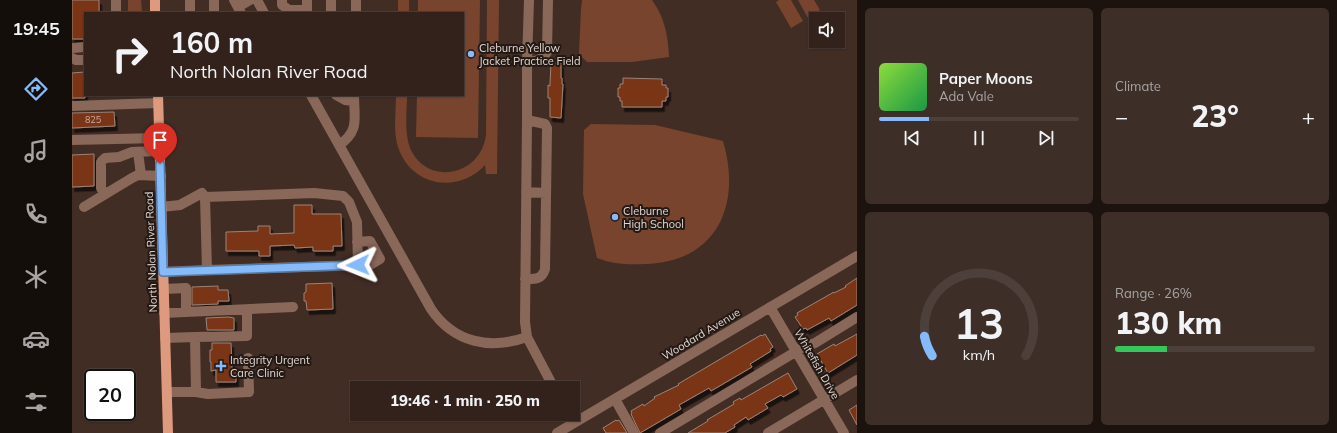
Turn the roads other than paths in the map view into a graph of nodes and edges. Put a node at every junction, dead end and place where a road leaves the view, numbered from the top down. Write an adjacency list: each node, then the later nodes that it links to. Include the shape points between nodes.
1 (116, 0): 14 (street)
2 (155, 0): 15 (main road)
3 (190, 0): 16 (street)
4 (214, 0): 17 (street)
5 (250, 0): 12 (street)
6 (257, 0): 18 (street)
7 (331, 0): 19 (street)
8 (356, 0): 20 (street)
9 (528, 0): 25 (street)
10 (548, 0): 25 (street, via 547,52 541,59)
11 (281, 2): 13 (street, via 289,10)
12 (238, 7)
13 (307, 8)
14 (116, 12)
15 (155, 12)
16 (190, 12)
17 (214, 12)
18 (263, 12)
19 (331, 12)
20 (356, 12)
21 (84, 47): 22 (street)
22 (72, 48)
23 (72, 58): 24 (street)
24 (84, 60)
25 (528, 63): 32 (street)
26 (311, 96): 35 (street)
27 (338, 96): 28 (street, via 345,100)
28 (354, 98): 35 (street, via 353,132)
29 (158, 99): 30 (street); 33 (main road, North Nolan River Road)
30 (111, 100): 31 (street)
31 (72, 106)
32 (527, 120): 40 (street); 41 (street, via 545,124 547,128)
33 (159, 138): 34 (street); 36 (main road, North Nolan River Road)
34 (72, 140)
35 (339, 145): 59 (street, via 439,321 451,331 482,343 501,343)
36 (160, 151): 37 (street); 39 (main road, North Nolan River Road)
37 (138, 152): 38 (street); 42 (street, via 105,158 101,162 101,188)
38 (141, 175): 39 (street); 42 (street)
39 (160, 176): 45 (main road, North Nolan River Road)
40 (526, 192): 41 (street); 51 (street)
41 (546, 192): 51 (street, via 544,273 538,278)
42 (105, 194): 44 (street)
43 (205, 197): 45 (street, via 202,193 180,205); 46 (street, via 314,193 343,196 349,202 357,222); 49 (street)
44 (84, 207)
45 (162, 207): 50 (main road, North Nolan River Road)
46 (357, 242): 48 (street); 48 (street, via 370,241 380,259 370,265)
47 (857, 256): 54 (street, Woodard Avenue)
48 (358, 265): 49 (street)
49 (207, 270): 50 (street)
50 (163, 272): 52 (main road, North Nolan River Road)
51 (525, 279): 59 (street)
52 (164, 289): 55 (main road, North Nolan River Road); 56 (street, via 186,288)
53 (293, 307): 56 (street)
54 (770, 307): 62 (street, Whitefish Drive); 68 (street, Woodard Avenue)
55 (164, 312): 56 (street); 61 (main road, North Nolan River Road)
56 (186, 312)
57 (247, 313): 60 (street, via 247,336)
58 (857, 317): 62 (street)
59 (528, 336): 65 (street)
60 (195, 337): 61 (street); 67 (street)
61 (165, 338): 66 (main road, North Nolan River Road)
62 (796, 352): 69 (street, Whitefish Drive); 75 (street)
63 (248, 358): 67 (street, via 249,392)
64 (857, 380): 69 (street)
65 (550, 381)
66 (167, 392): 67 (street); 72 (main road, North Nolan River Road)
67 (196, 392)
68 (615, 399): 70 (street, Woodard Avenue); 74 (street)
69 (824, 400): 76 (street); 77 (street, Whitefish Drive)
70 (580, 414)
71 (568, 421): 73 (street, Woodard Avenue)
72 (168, 433)
73 (557, 433)
74 (634, 433)
75 (660, 433)
76 (768, 433)
77 (844, 433)

